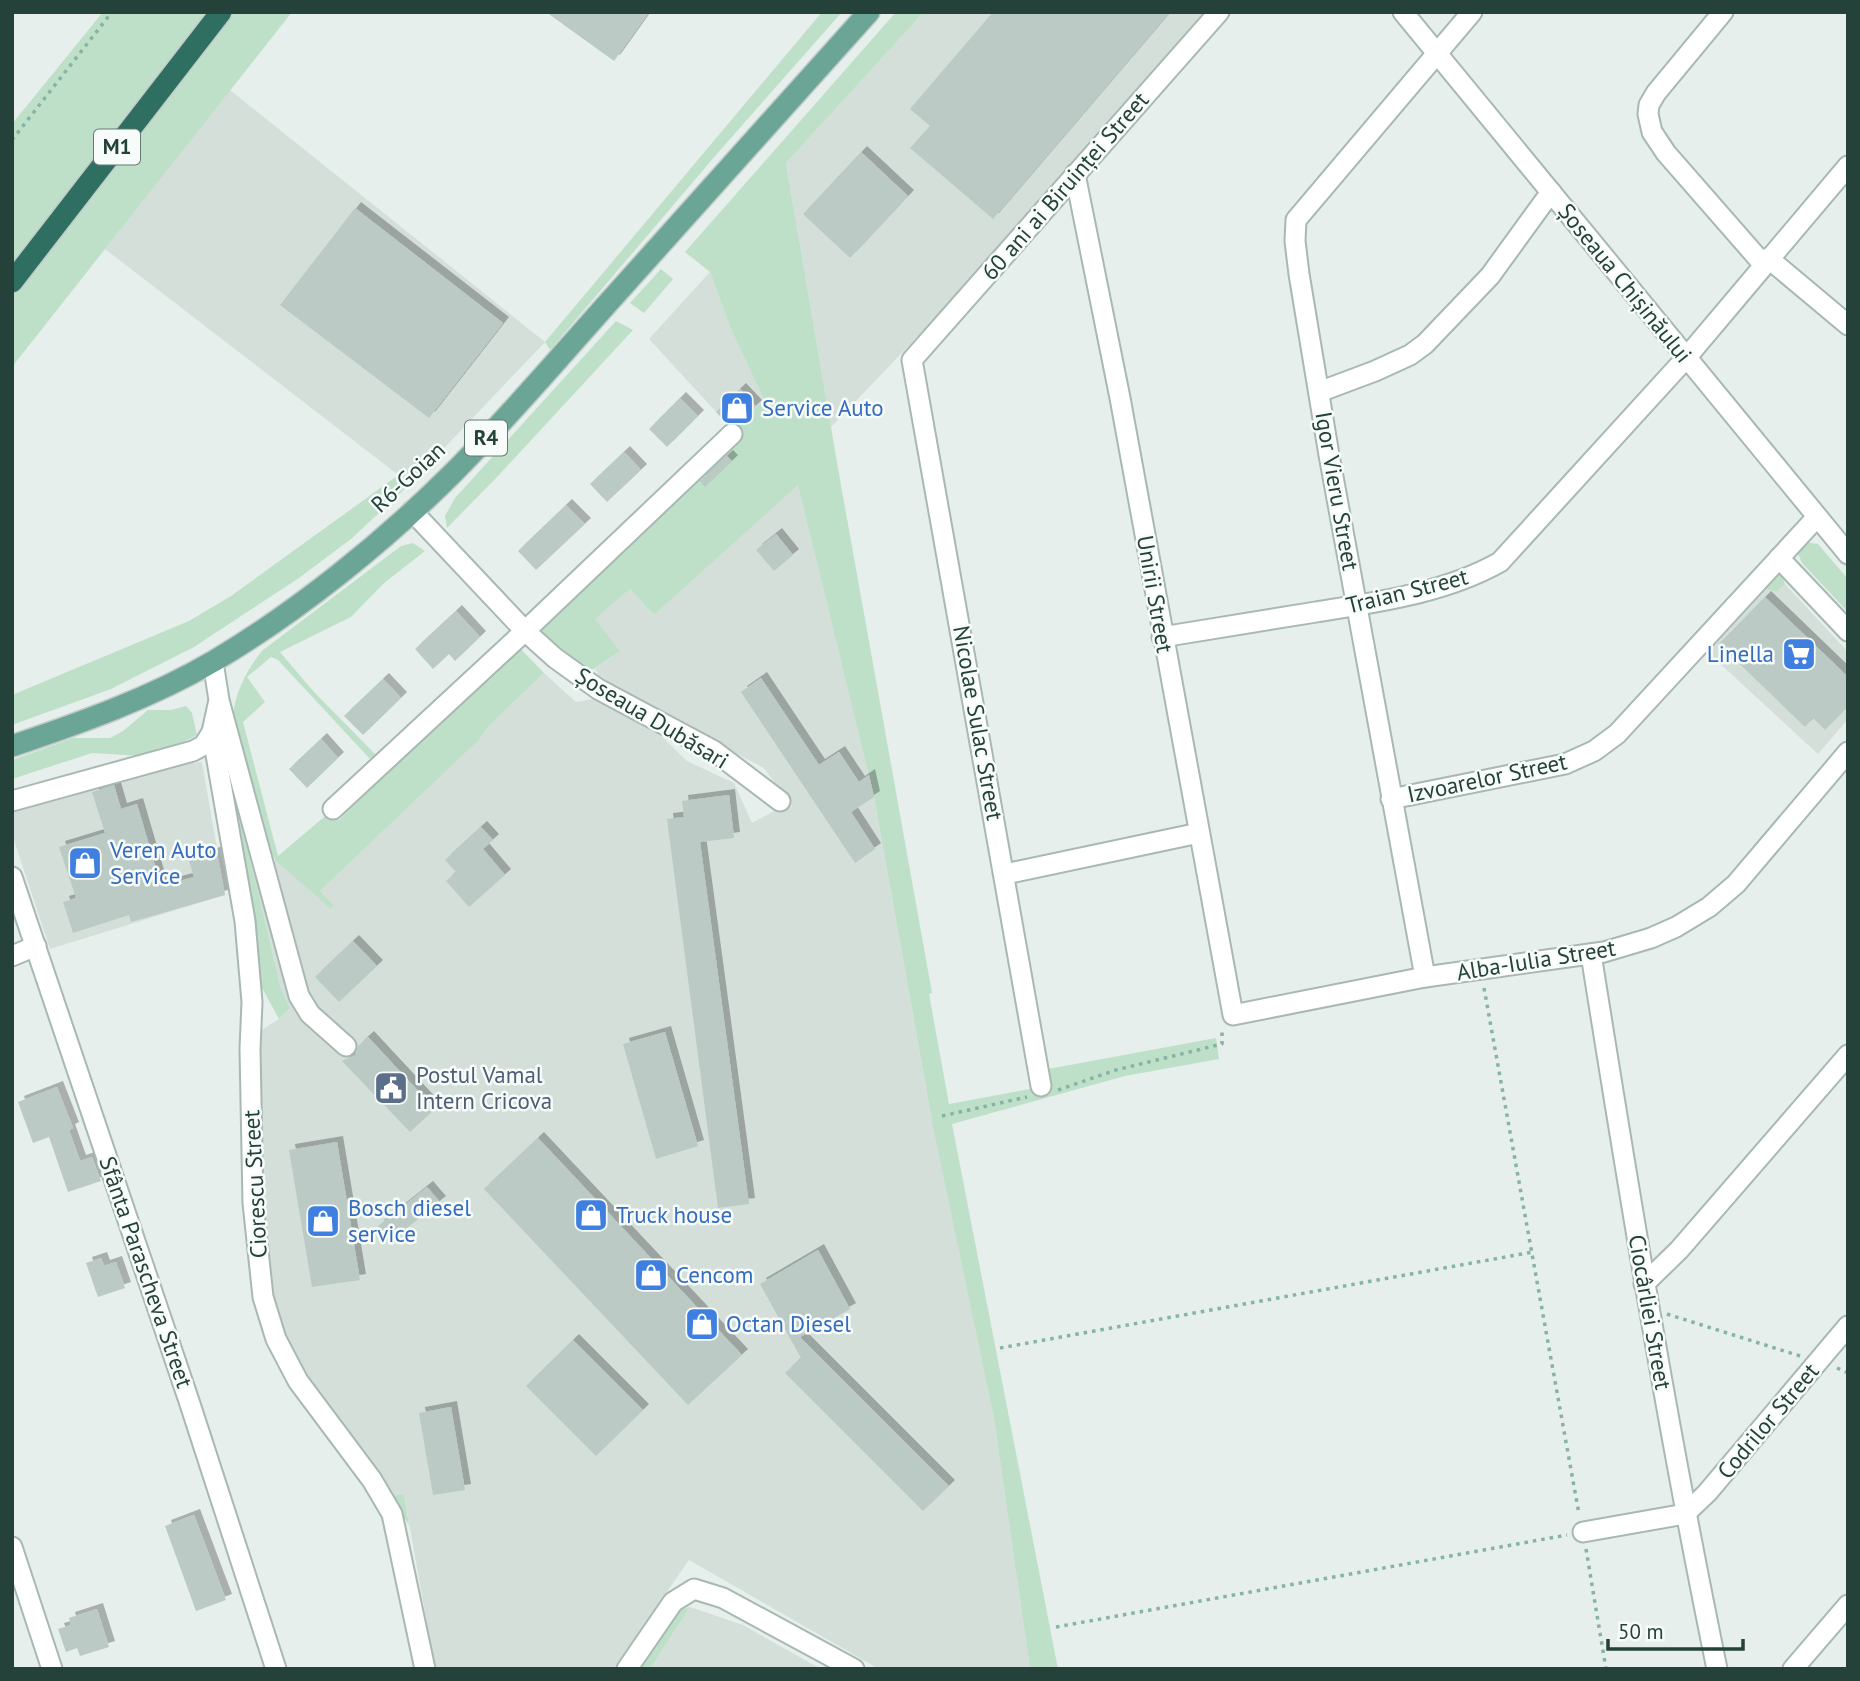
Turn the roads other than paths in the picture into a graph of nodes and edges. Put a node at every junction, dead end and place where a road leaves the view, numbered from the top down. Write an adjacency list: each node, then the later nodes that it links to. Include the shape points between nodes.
1 (221, 12): 12 (highway, M1)
2 (869, 12): 18 (main road, R6-Goian / R4, via 525,396)
3 (1219, 12): 9 (street, 60 ani ai Biruinței Street)
4 (1403, 12): 7 (street, Șoseaua Chișinăului)
5 (1472, 12): 7 (street, Igor Vieru Street)
6 (1723, 12): 11 (street, via 1656,93 1648,114 1652,132 1666,153)
7 (1436, 53): 10 (street, Șoseaua Chișinăului); 16 (street, Igor Vieru Street, via 1296,219 1296,252)
8 (1848, 166): 11 (street, Traian Street)
9 (1075, 174): 15 (street, 60 ani ai Biruinței Street); 25 (street, Unirii Street)
10 (1551, 192): 14 (street, Șoseaua Chișinăului); 16 (street, via 1484,283 1425,344 1375,371)
11 (1765, 261): 13 (street); 14 (street, Traian Street)
12 (12, 282)
13 (1848, 325)
14 (1686, 358): 19 (street, Șoseaua Chișinăului); 22 (street, Traian Street, via 1500,562 1440,587)
15 (912, 360): 36 (street, Nicolae Sulac Street)
16 (1319, 392): 22 (street, Igor Vieru Street)
17 (732, 434): 23 (street)
18 (412, 511): 23 (street, Șoseaua Dubăsari); 26 (main road, R6-Goian / R4, via 321,587)
19 (1817, 517): 20 (street, Șoseaua Chișinăului); 21 (street, Izvoarelor Street)
20 (1848, 554)
21 (1779, 558): 24 (street); 31 (street, Izvoarelor Street, via 1617,734 1594,751 1566,764)
22 (1357, 605): 25 (street, Traian Street); 31 (street, Igor Vieru Street)
23 (525, 631): 33 (street, Șoseaua Dubăsari, via 583,680 713,751); 34 (street)
24 (1848, 631)
25 (1162, 637): 35 (street, Unirii Street)
26 (213, 662): 27 (street, Ciorescu Street); 29 (main road, R6-Goian / R4, via 152,692)
27 (219, 700): 28 (street, Ciorescu Street); 43 (street, via 299,996 310,1014)
28 (212, 732): 32 (street, via 204,745 193,751); 54 (street, Ciorescu Street, via 245,921 252,1002 253,1203 263,1297 276,1339 298,1381 392,1514)
29 (12, 746)
30 (1848, 752): 39 (street, Alba-Iulia Street, via 1736,884 1709,907 1651,938)
31 (1391, 799): 41 (street, Igor Vieru Street)
32 (12, 801)
33 (780, 801)
34 (333, 809)
35 (1199, 833): 36 (street); 42 (street, Unirii Street)
36 (1005, 874): 45 (street, Nicolae Sulac Street)
37 (12, 877): 38 (street, Sfânta Parascheva Street)
38 (36, 946): 40 (street); 53 (street, Sfânta Parascheva Street)
39 (1591, 954): 41 (street, Alba-Iulia Street); 46 (street, Ciocârliei Street)
40 (12, 957)
41 (1425, 977): 42 (street, Alba-Iulia Street)
42 (1233, 1015)
43 (346, 1046)
44 (1848, 1055): 46 (street, via 1679,1250)
45 (1041, 1091)
46 (1644, 1284): 48 (street, Ciocârliei Street)
47 (1848, 1326): 48 (street, Codrilor Street)
48 (1685, 1514): 49 (street); 57 (street, Ciocârliei Street)
49 (1583, 1532)
50 (12, 1547): 52 (street)
51 (1848, 1605): 58 (street)
52 (52, 1669)
53 (276, 1669)
54 (425, 1669)
55 (627, 1669): 56 (street, via 673,1602 694,1589 723,1598)
56 (854, 1669)
57 (1717, 1669)
58 (1793, 1669)

